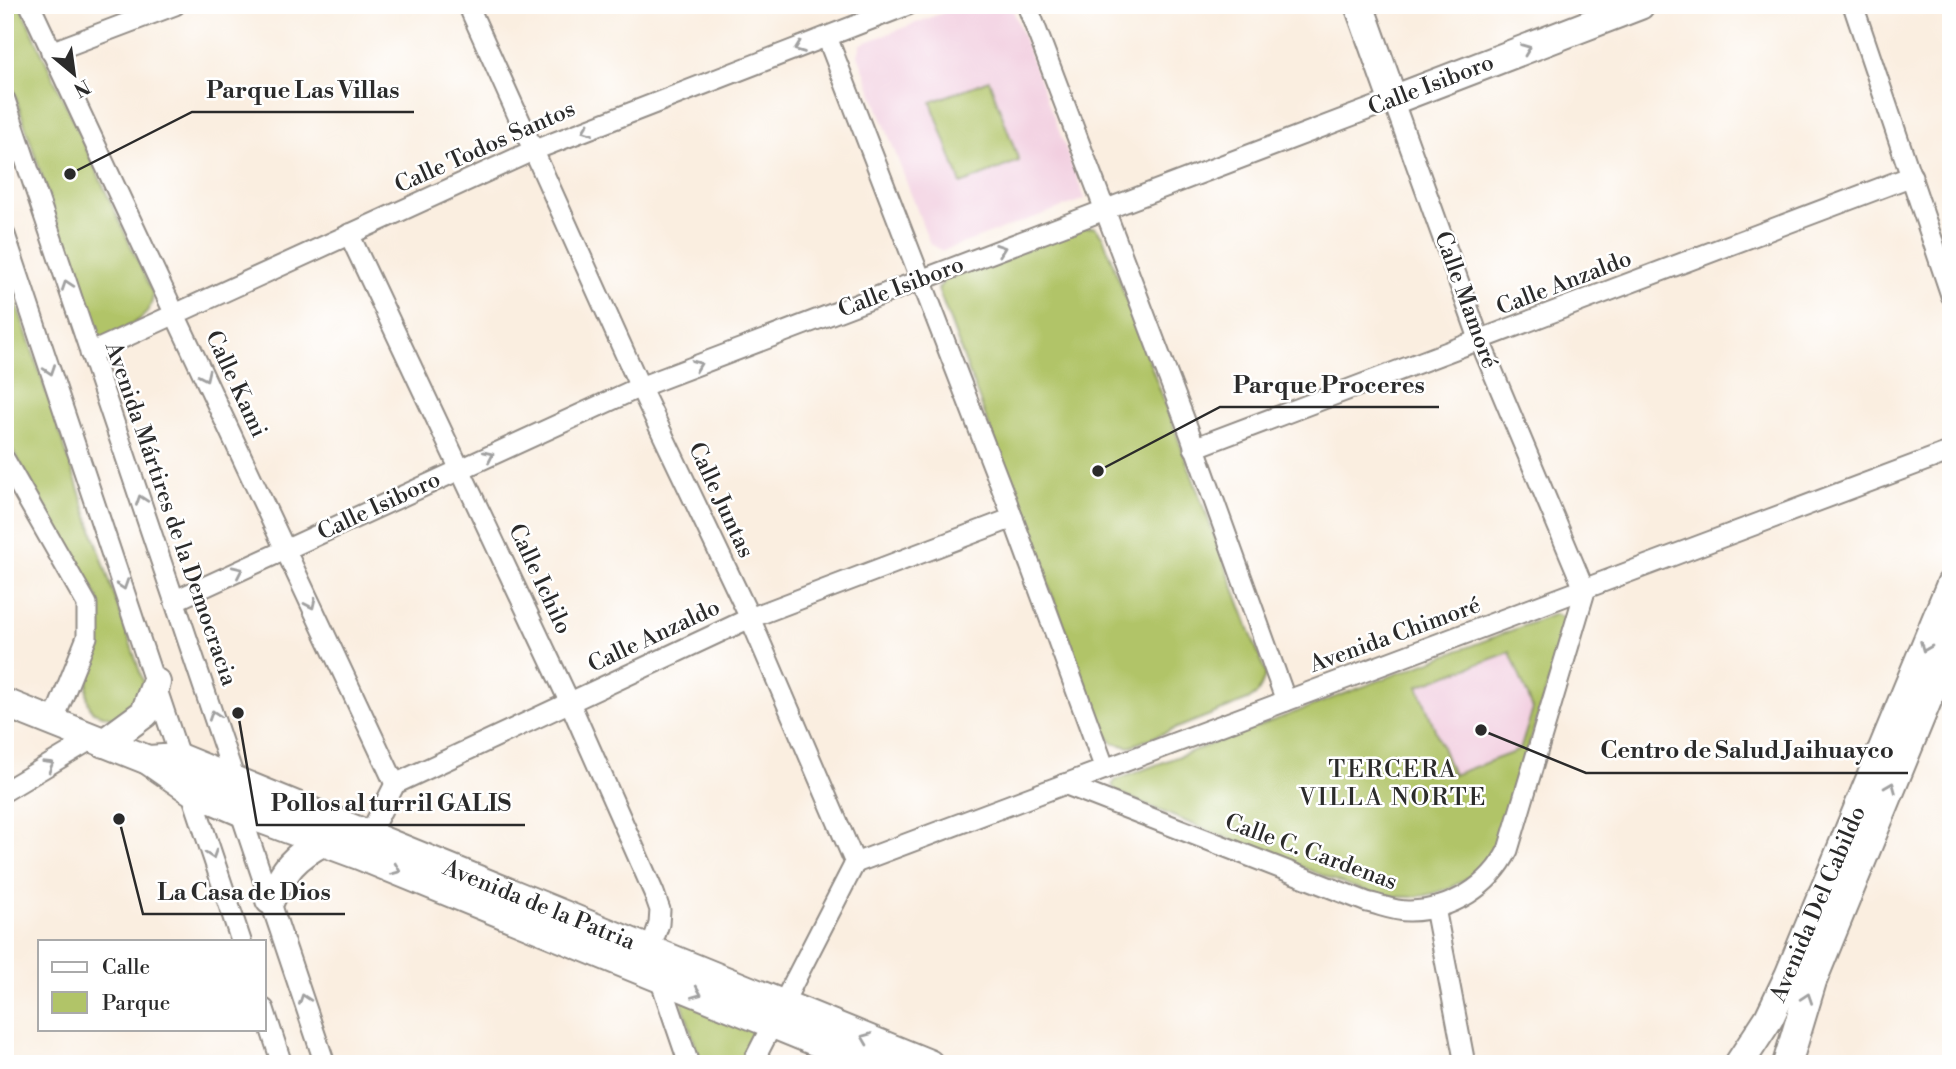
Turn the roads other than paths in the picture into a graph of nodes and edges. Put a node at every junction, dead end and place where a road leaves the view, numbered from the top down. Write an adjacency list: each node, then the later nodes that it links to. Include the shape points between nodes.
1 (30, 5): 11 (street, Calle Kami)
2 (175, 5): 11 (street)
3 (468, 5): 14 (street, Calle Juntas)
4 (908, 5): 9 (street, Calle Todos Santos)
5 (1027, 5): 16 (street)
6 (1359, 5): 13 (main road, Calle Mamoré)
7 (1640, 5): 13 (main road, Calle Isiboro, one-way to 7)
8 (1853, 5): 15 (street)
9 (887, 9): 10 (street, Calle Todos Santos)
10 (827, 37): 14 (street, Calle Todos Santos, one-way to 14); 19 (street)
11 (51, 52): 21 (street, Calle Kami)
12 (5, 100): 23 (street, Avenida Mártires de la Democracia, one-way to 12)
13 (1394, 100): 16 (street, Calle Isiboro); 22 (street, Calle Mamoré)
14 (532, 151): 17 (street, Calle Todos Santos); 24 (street, Calle Juntas)
15 (1912, 176): 20 (street); 22 (street, Calle Anzaldo)
16 (1104, 208): 19 (street, Calle Isiboro, one-way to 16); 25 (street)
17 (349, 234): 21 (street, Calle Todos Santos); 28 (street, Calle Ichilo)
18 (5, 235): 36 (street, one-way to 36)
19 (920, 279): 24 (street, Calle Isiboro, one-way to 19); 29 (street)
20 (1951, 295)
21 (176, 314): 23 (street, Calle Todos Santos); 30 (street, Calle Kami, one-way to 30)
22 (1480, 341): 25 (street, Calle Anzaldo); 32 (street, Calle Mamoré)
23 (90, 353): 33 (street, Avenida Mártires de la Democracia, one-way to 23)
24 (640, 387): 28 (street, Calle Isiboro, one-way to 24); 34 (street, Calle Juntas)
25 (1194, 448): 37 (street)
26 (1951, 452): 32 (street, Avenida Chimoré)
27 (5, 460): 40 (street, via 87,604 87,638)
28 (461, 468): 30 (street, Calle Isiboro); 39 (street, Calle Ichilo)
29 (1013, 518): 34 (street, Calle Anzaldo); 44 (street)
30 (286, 549): 33 (street, Calle Isiboro, one-way to 30); 46 (street, Calle Kami, one-way to 46)
31 (1951, 584): 68 (main road, Avenida Del Cabildo, one-way to 68, via 1789,976)
32 (1585, 591): 37 (street, Avenida Chimoré); 55 (street, Calle C. Cardenas, via 1498,872 1469,894)
33 (176, 600): 45 (street, Avenida Mártires de la Democracia, one-way to 33)
34 (750, 618): 39 (street, Calle Anzaldo); 53 (street, Calle Juntas)
35 (1951, 642): 69 (main road, Avenida Del Cabildo, one-way to 35, via 1812,981)
36 (156, 683): 41 (main road, via 145,713); 42 (street)
37 (1286, 701): 44 (street, Avenida Chimoré)
38 (5, 703): 40 (main road, Avenida de la Patria)
39 (570, 703): 46 (street, Calle Anzaldo); 57 (street, Calle Ichilo, via 660,910)
40 (53, 722): 41 (main road, Avenida de la Patria)
41 (98, 741): 43 (main road, Avenida de la Patria); 49 (street, one-way to 41)
42 (179, 758): 43 (main road, Avenida de la Patria); 45 (main road, Avenida de la Patria); 48 (street)
43 (148, 760): 48 (main road, Avenida de la Patria)
44 (1105, 769): 47 (street, Avenida Chimoré)
45 (235, 780): 50 (street, Avenida Mártires de la Democracia); 52 (main road, Avenida de la Patria)
46 (395, 784): 52 (street)
47 (1064, 784): 53 (street, Avenida Chimoré); 55 (street, Calle C. Cardenas, via 1367,902 1408,912)
48 (191, 790): 50 (main road, Avenida de la Patria); 56 (street, one-way to 56)
49 (5, 791)
50 (240, 811): 51 (main road, Avenida de la Patria); 54 (street, Avenida Mártires de la Democracia)
51 (324, 841): 52 (main road, Avenida de la Patria); 54 (main road, via 285,869)
52 (364, 844): 57 (main road, Avenida de la Patria); 58 (main road, Avenida de la Patria, one-way to 58)
53 (855, 863): 59 (street)
54 (270, 900): 62 (street, Avenida Mártires de la Democracia, one-way to 54)
55 (1435, 908): 67 (street)
56 (242, 940)
57 (650, 950): 58 (street); 59 (main road, Avenida de la Patria)
58 (659, 977): 59 (main road, Avenida de la Patria, one-way to 59); 63 (street)
59 (777, 1014): 64 (street); 65 (main road, Avenida de la Patria); 66 (main road, Avenida de la Patria, one-way to 59)
60 (266, 1015): 61 (street)
61 (282, 1064)
62 (325, 1064)
63 (689, 1064)
64 (752, 1064)
65 (871, 1064)
66 (929, 1064)
67 (1465, 1064)
68 (1739, 1064)
69 (1787, 1064)

